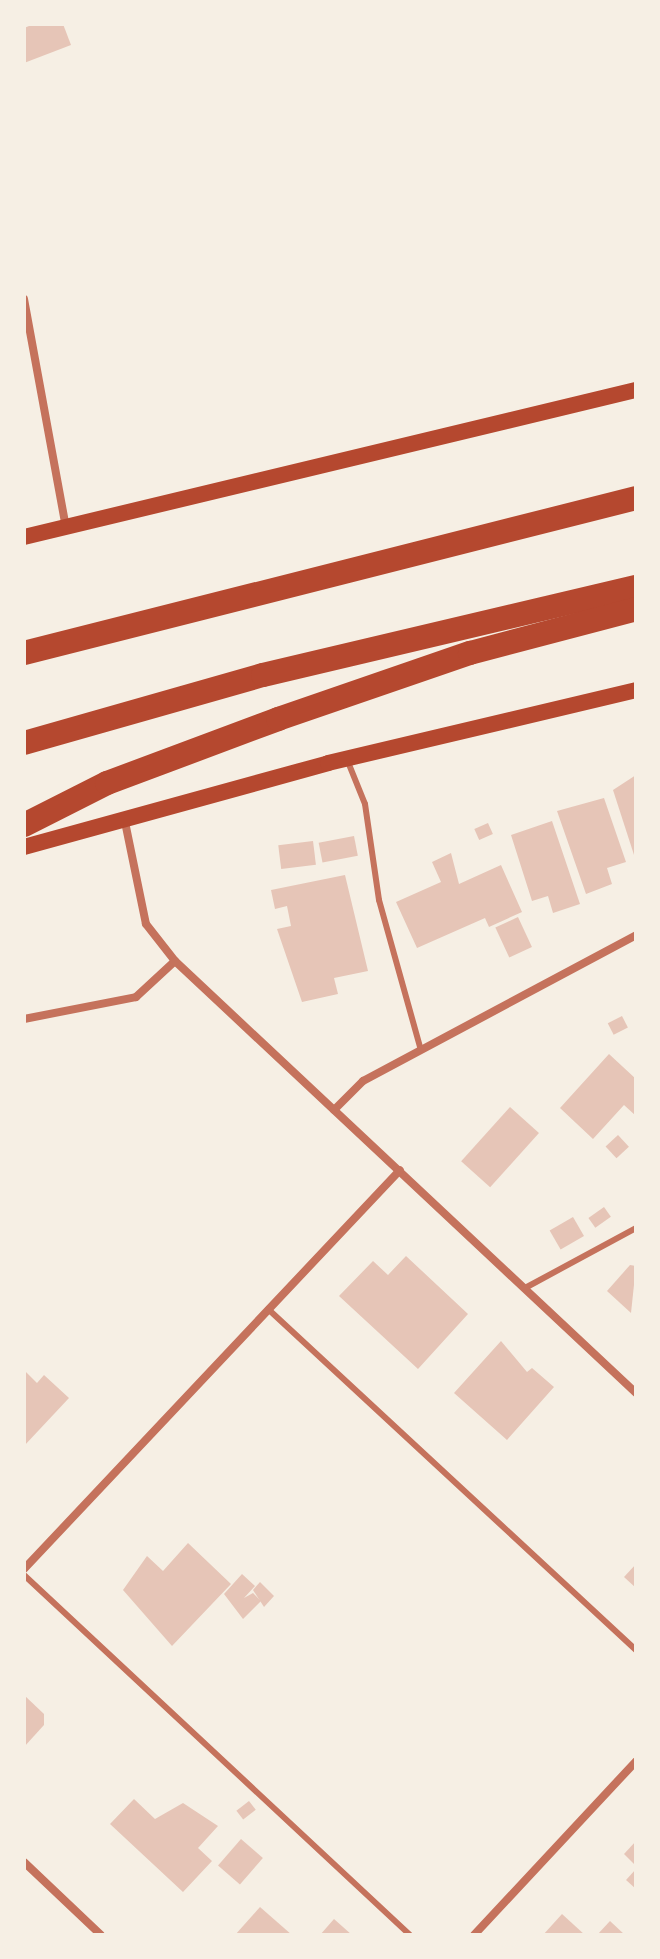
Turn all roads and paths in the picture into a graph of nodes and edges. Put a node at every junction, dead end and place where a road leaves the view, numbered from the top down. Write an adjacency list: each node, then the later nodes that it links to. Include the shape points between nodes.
1 (24, 299): 4 (street)
2 (636, 390): 4 (main road)
3 (636, 498): 8 (highway)
4 (66, 527): 5 (main road)
5 (24, 537)
6 (636, 587): 10 (highway, via 263,675)
7 (636, 609): 13 (highway, via 470,653 278,719 107,783)
8 (24, 653)
9 (636, 690): 11 (main road)
10 (24, 743)
11 (347, 759): 12 (main road); 18 (lane, via 365,804 379,900)
12 (124, 817): 14 (main road); 16 (street, via 146,924)
13 (24, 825)
14 (24, 847)
15 (636, 935): 18 (street)
16 (175, 961): 17 (street, via 136,997); 19 (street)
17 (24, 1019)
18 (421, 1050): 19 (street, via 363,1081)
19 (334, 1110): 20 (street)
20 (400, 1170): 22 (street); 23 (street)
21 (636, 1228): 22 (lane)
22 (525, 1288): 24 (street)
23 (268, 1309): 25 (street); 27 (lane)
24 (636, 1393)
25 (24, 1569)
26 (24, 1575): 31 (lane)
27 (636, 1650)
28 (636, 1761): 32 (street)
29 (24, 1862): 30 (street)
30 (101, 1935)
31 (410, 1935)
32 (474, 1935)

